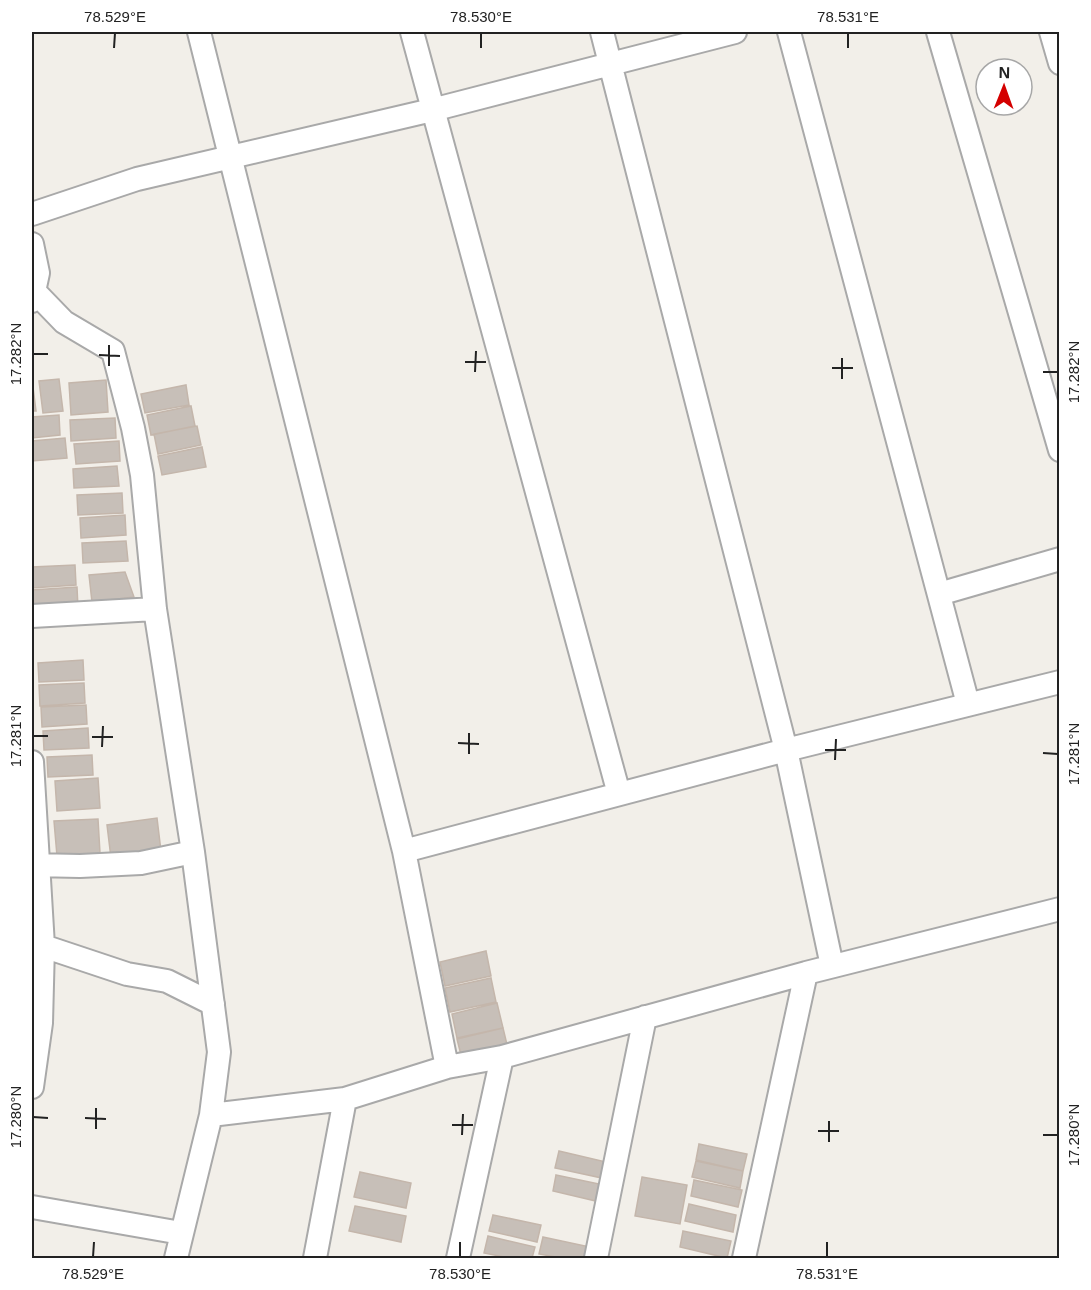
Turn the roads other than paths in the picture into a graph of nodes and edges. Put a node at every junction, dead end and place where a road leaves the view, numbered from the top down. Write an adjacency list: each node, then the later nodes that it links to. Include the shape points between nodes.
1 (199, 32): 11 (street)
2 (412, 32): 10 (street)
3 (602, 32): 9 (street)
4 (735, 32): 9 (street)
5 (789, 32): 17 (street)
6 (938, 32): 15 (street)
7 (1051, 32): 8 (street)
8 (1059, 63)
9 (612, 65): 10 (street); 22 (street)
10 (432, 110): 11 (street); 24 (street)
11 (231, 156): 12 (street, via 137,179); 25 (street)
12 (32, 214)
13 (32, 244): 14 (street, via 38,273)
14 (33, 297): 18 (street, via 64,322 113,351 142,475)
15 (1059, 450)
16 (1059, 559): 17 (street)
17 (939, 594): 21 (street)
18 (155, 609): 19 (street); 26 (street)
19 (32, 616)
20 (1059, 682): 21 (street)
21 (968, 704): 22 (street)
22 (786, 750): 24 (street); 30 (street)
23 (32, 762): 27 (street)
24 (619, 794): 25 (street)
25 (404, 851): 35 (street)
26 (193, 852): 27 (street, via 141,863); 32 (street)
27 (35, 865): 29 (street)
28 (1059, 909): 30 (street)
29 (43, 946): 32 (street, via 127,974 167,981); 36 (street, via 41,1023)
30 (832, 966): 31 (street)
31 (806, 972): 33 (street); 45 (street)
32 (213, 1004): 38 (street, via 219,1052)
33 (645, 1017): 34 (street); 44 (street)
34 (502, 1056): 35 (street); 43 (street)
35 (447, 1067): 37 (street)
36 (32, 1088)
37 (345, 1099): 38 (street); 42 (street)
38 (211, 1115): 40 (street)
39 (32, 1207): 40 (street)
40 (181, 1233): 41 (street)
41 (176, 1258)
42 (315, 1258)
43 (458, 1258)
44 (596, 1258)
45 (744, 1258)

